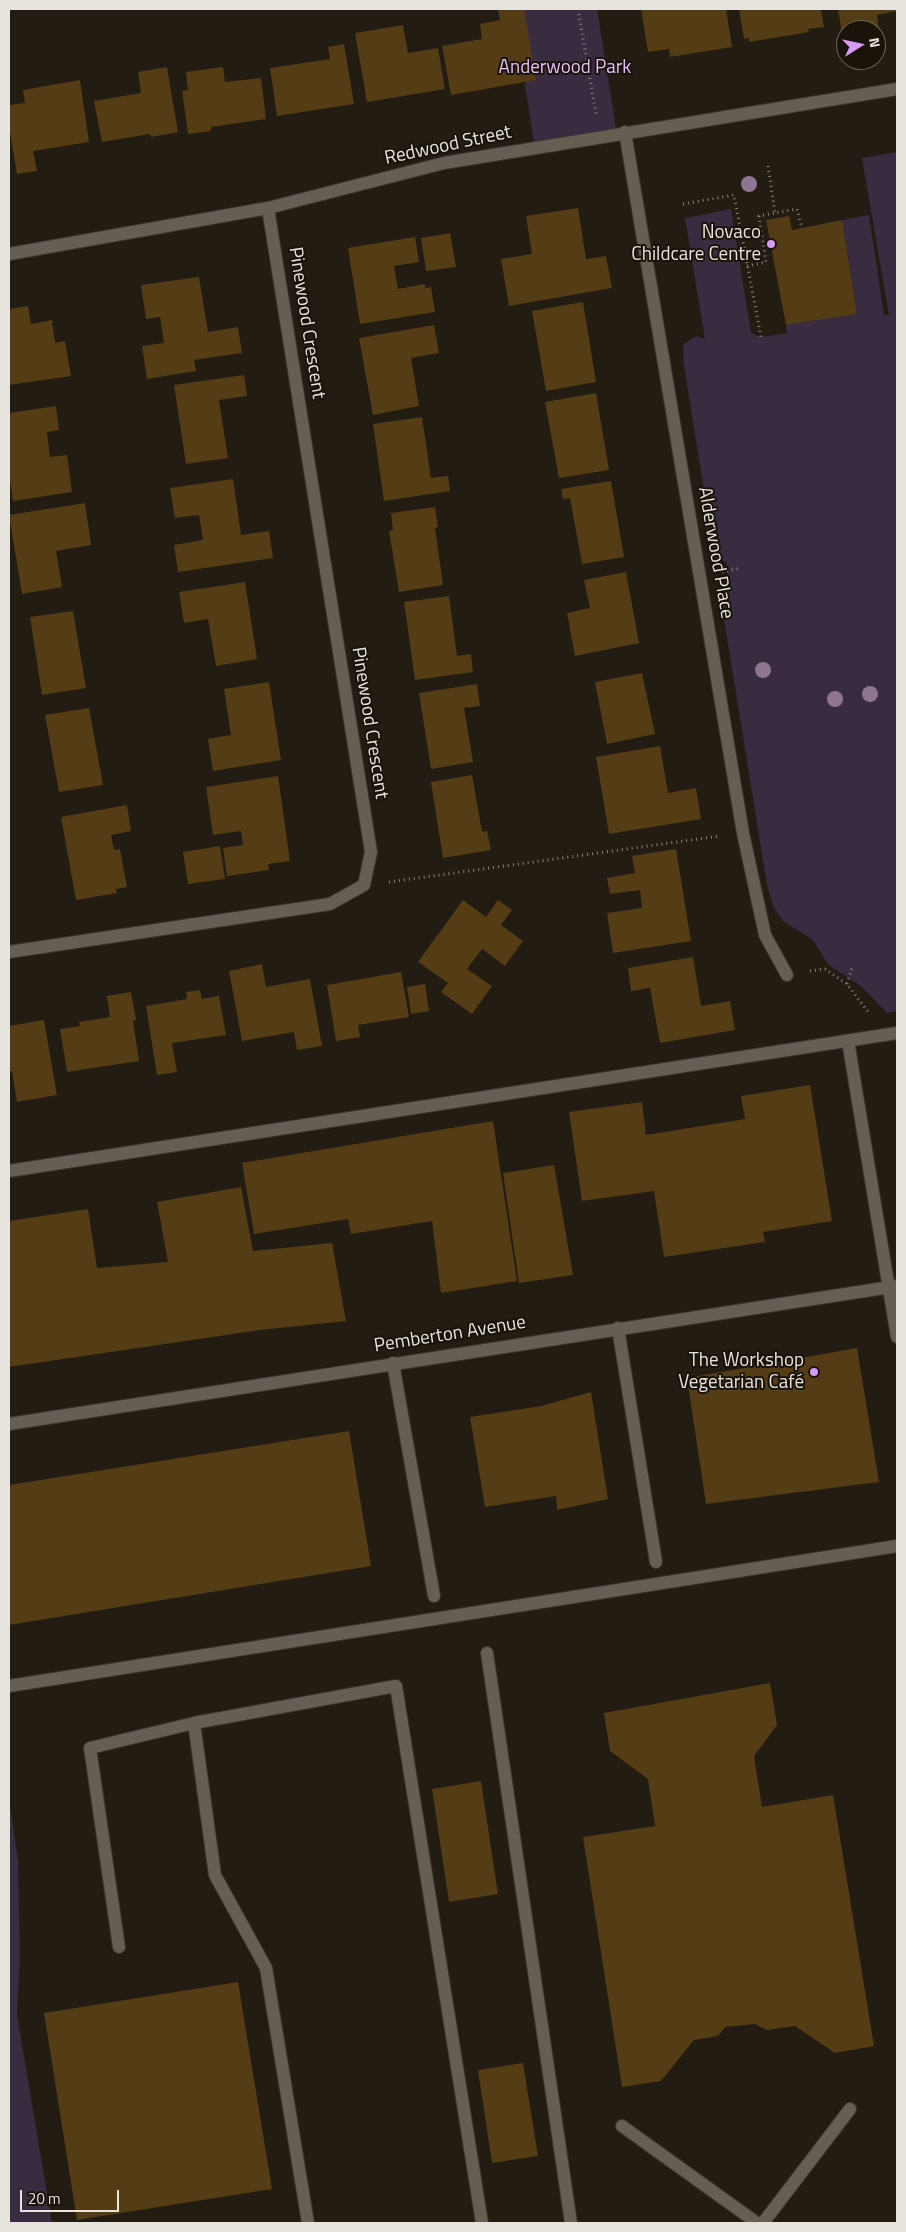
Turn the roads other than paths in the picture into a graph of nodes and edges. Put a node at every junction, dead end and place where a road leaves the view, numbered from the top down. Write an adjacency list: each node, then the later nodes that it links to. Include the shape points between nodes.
1 (897, 89): 2 (street, Redwood Street)
2 (625, 132): 3 (street, Redwood Street, via 444,163); 6 (street, Alderwood Place, via 744,833 765,935)
3 (268, 208): 4 (street, Redwood Street); 5 (street, Pinewood Crescent, via 371,852 364,885 330,904)
4 (9, 254)
5 (9, 952)
6 (787, 975)
7 (897, 1032): 8 (street)
8 (848, 1041): 9 (street); 10 (street)
9 (9, 1171)
10 (894, 1286): 11 (street, Pemberton Avenue); 12 (street)
11 (618, 1328): 13 (street, Pemberton Avenue); 16 (street)
12 (897, 1337)
13 (393, 1363): 14 (street, Pemberton Avenue); 17 (street)
14 (9, 1424)
15 (897, 1546): 19 (street)
16 (656, 1562)
17 (434, 1596)
18 (487, 1653): 26 (street)
19 (9, 1686)
20 (194, 1722): 21 (street, via 90,1748); 24 (street, via 215,1875 266,1968); 25 (street, via 396,1686)
21 (118, 1946)
22 (850, 2109): 28 (street)
23 (622, 2126): 27 (street)
24 (308, 2223)
25 (482, 2223)
26 (571, 2223)
27 (757, 2223)
28 (762, 2223)

